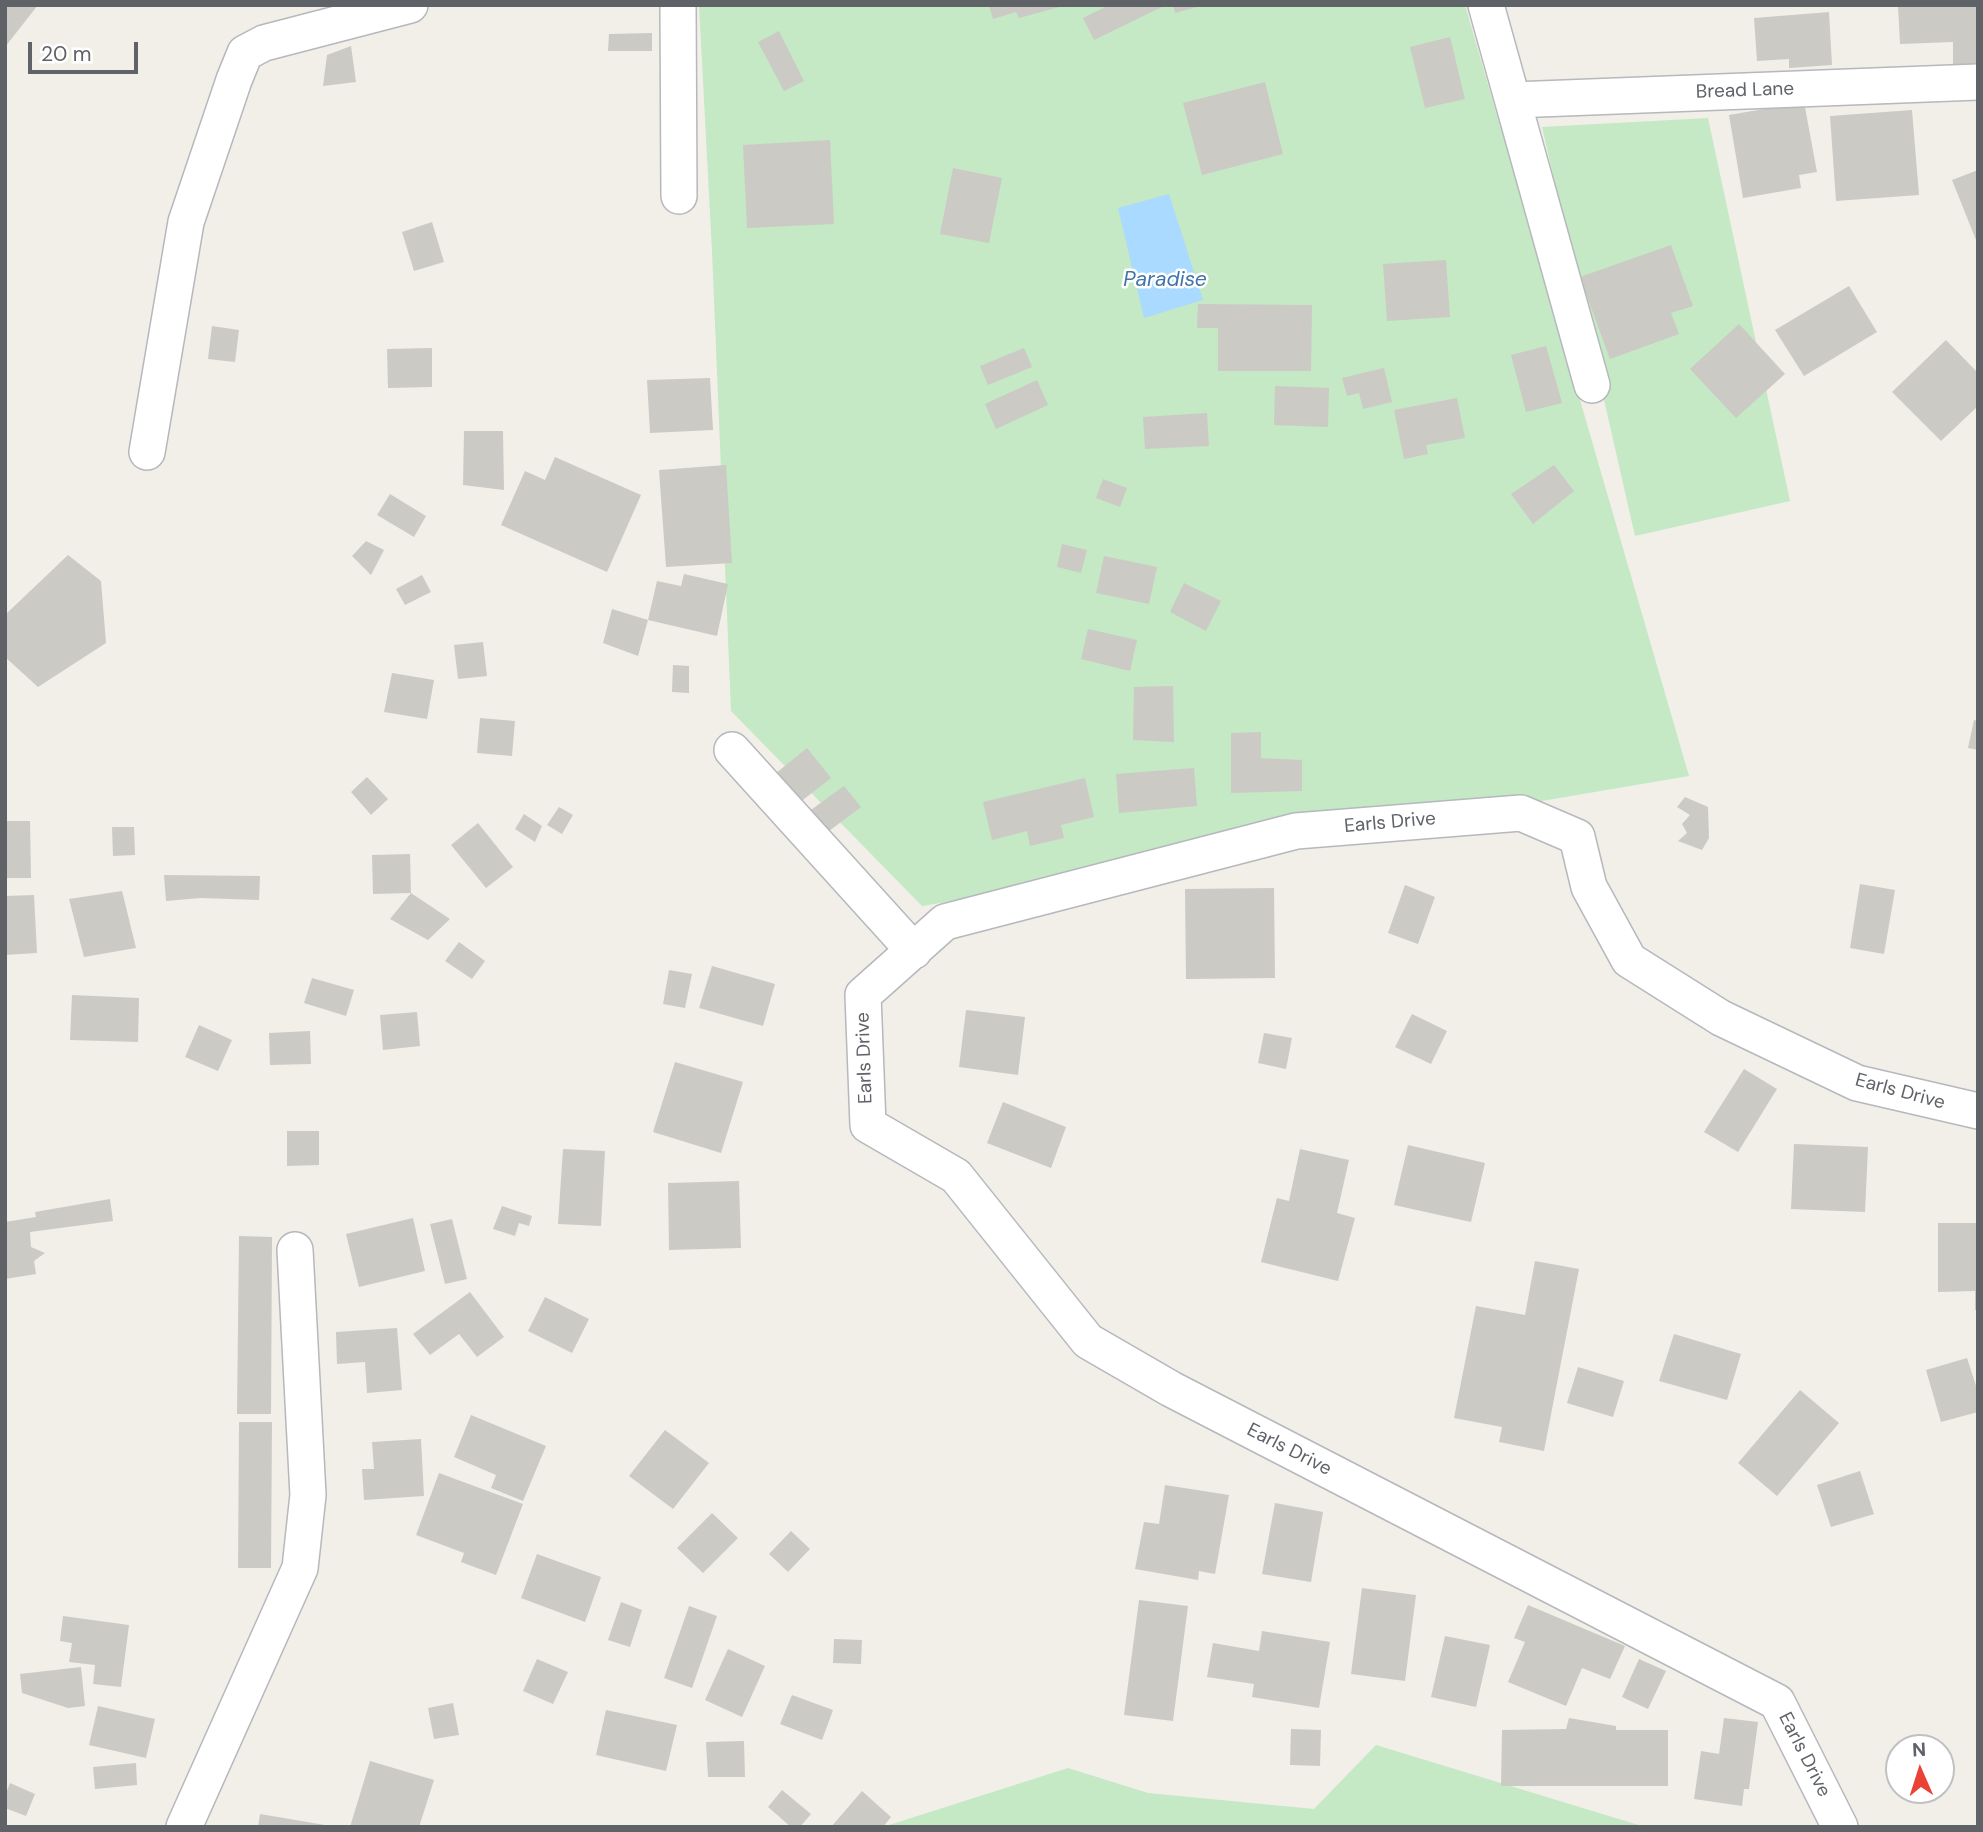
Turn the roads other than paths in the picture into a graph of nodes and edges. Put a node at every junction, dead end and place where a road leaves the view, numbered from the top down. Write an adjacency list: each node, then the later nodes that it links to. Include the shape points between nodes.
1 (410, 5): 8 (street, via 264,43 245,53 186,222)
2 (678, 5): 6 (street)
3 (1486, 5): 5 (street)
4 (1978, 82): 5 (street, Bread Lane)
5 (1513, 100): 7 (street)
6 (679, 196)
7 (1592, 384)
8 (147, 452)
9 (732, 750): 10 (street)
10 (914, 951): 11 (street, Earls Drive, via 945,922 1296,831 1521,813 1577,837 1589,887 1629,960 1721,1018 1857,1083); 14 (street, Earls Drive, via 863,995 868,1125 956,1176 1088,1341 1171,1389 1777,1702)
11 (1978, 1111)
12 (295, 1250): 13 (street, via 308,1495 300,1568)
13 (184, 1827)
14 (1840, 1827)

